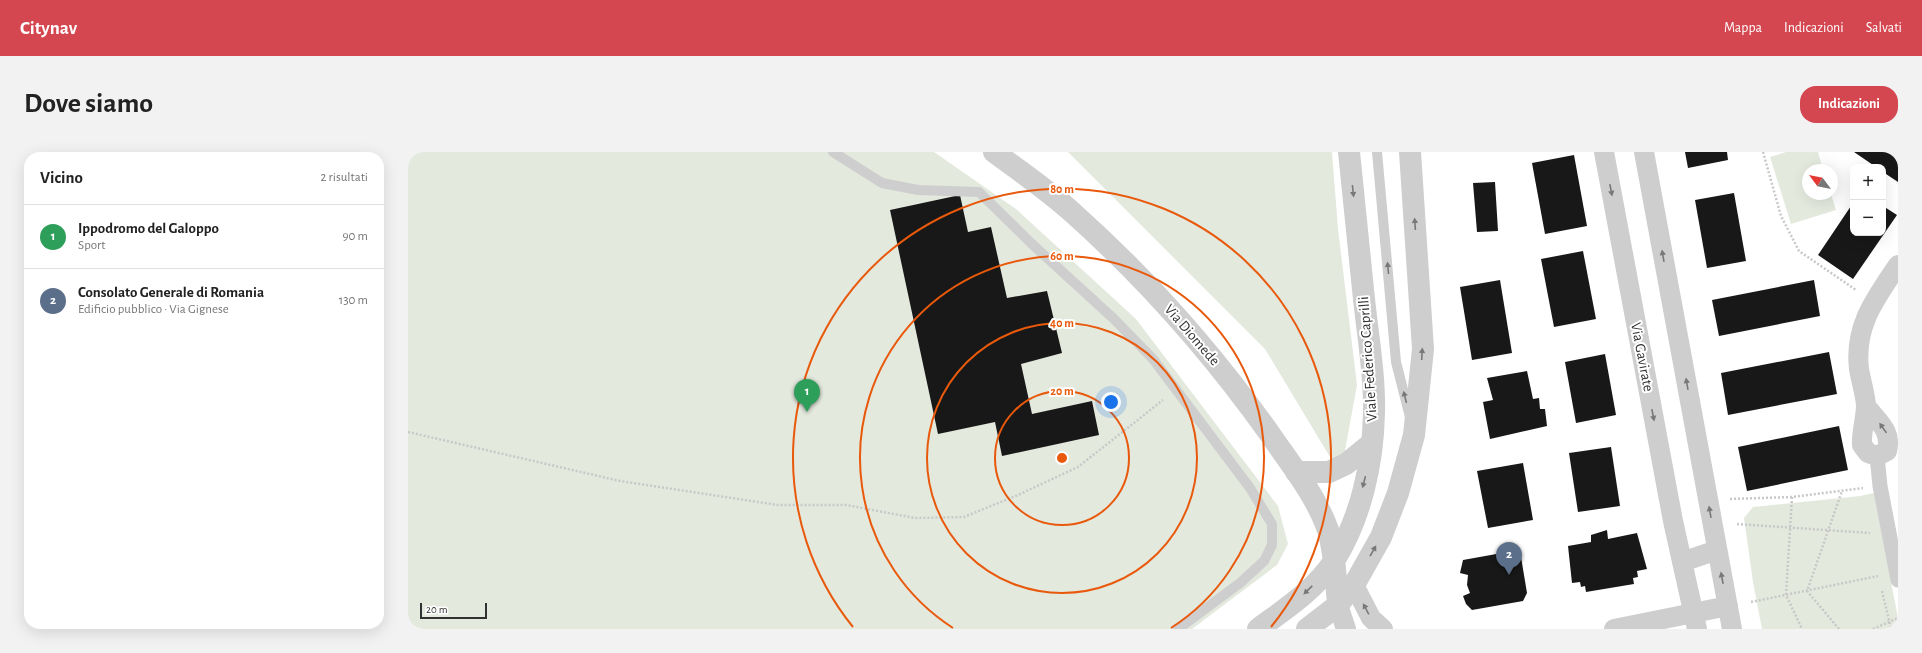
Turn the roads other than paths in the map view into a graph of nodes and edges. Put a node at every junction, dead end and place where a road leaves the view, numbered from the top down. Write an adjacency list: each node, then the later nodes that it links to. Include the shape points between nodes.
1 (833, 152): 21 (lane, via 882,183 918,190 979,192 1153,358 1250,488 1272,524 1272,545 1264,561 1240,583)
2 (994, 152): 12 (street, Via Diomede, via 1073,213 1130,267 1188,328 1241,393)
3 (1349, 152): 10 (street, Viale Federico Caprilli, one-way to 10, via 1372,373)
4 (1377, 152): 9 (lane, Viale Federico Caprilli, one-way to 4, via 1396,362)
5 (1410, 152): 9 (street, Viale Federico Caprilli, one-way to 5, via 1423,349)
6 (1604, 152): 15 (street, Via Gavirate, one-way to 15)
7 (1644, 152): 13 (street, one-way to 7)
8 (1898, 266): 11 (street, via 1873,302 1862,325 1858,347 1866,406 1862,445 1868,453)
9 (1414, 434): 17 (street, Viale Federico Caprilli, one-way to 9, via 1381,537 1398,493)
10 (1372, 444): 12 (street, via 1346,464 1328,472); 14 (street, Viale Federico Caprilli, one-way to 14, via 1357,510)
11 (1877, 456): 16 (street)
12 (1296, 472): 14 (street, Via Diomede, via 1325,524)
13 (1717, 550): 15 (street); 19 (street, one-way to 13)
14 (1334, 561): 17 (street); 18 (street, Viale Federico Caprilli); 22 (street, Viale Federico Caprilli, one-way to 22, via 1304,594)
15 (1682, 562): 20 (street, Via Gavirate)
16 (1897, 576)
17 (1354, 585): 18 (street, Viale Federico Caprilli); 25 (street, one-way to 17, via 1371,618)
18 (1338, 605): 23 (street, Viale Federico Caprilli); 24 (street)
19 (1728, 606): 20 (street); 27 (street)
20 (1695, 621): 26 (street)
21 (1178, 629)
22 (1258, 629)
23 (1307, 629)
24 (1346, 629)
25 (1383, 629)
26 (1614, 629)
27 (1732, 629)

